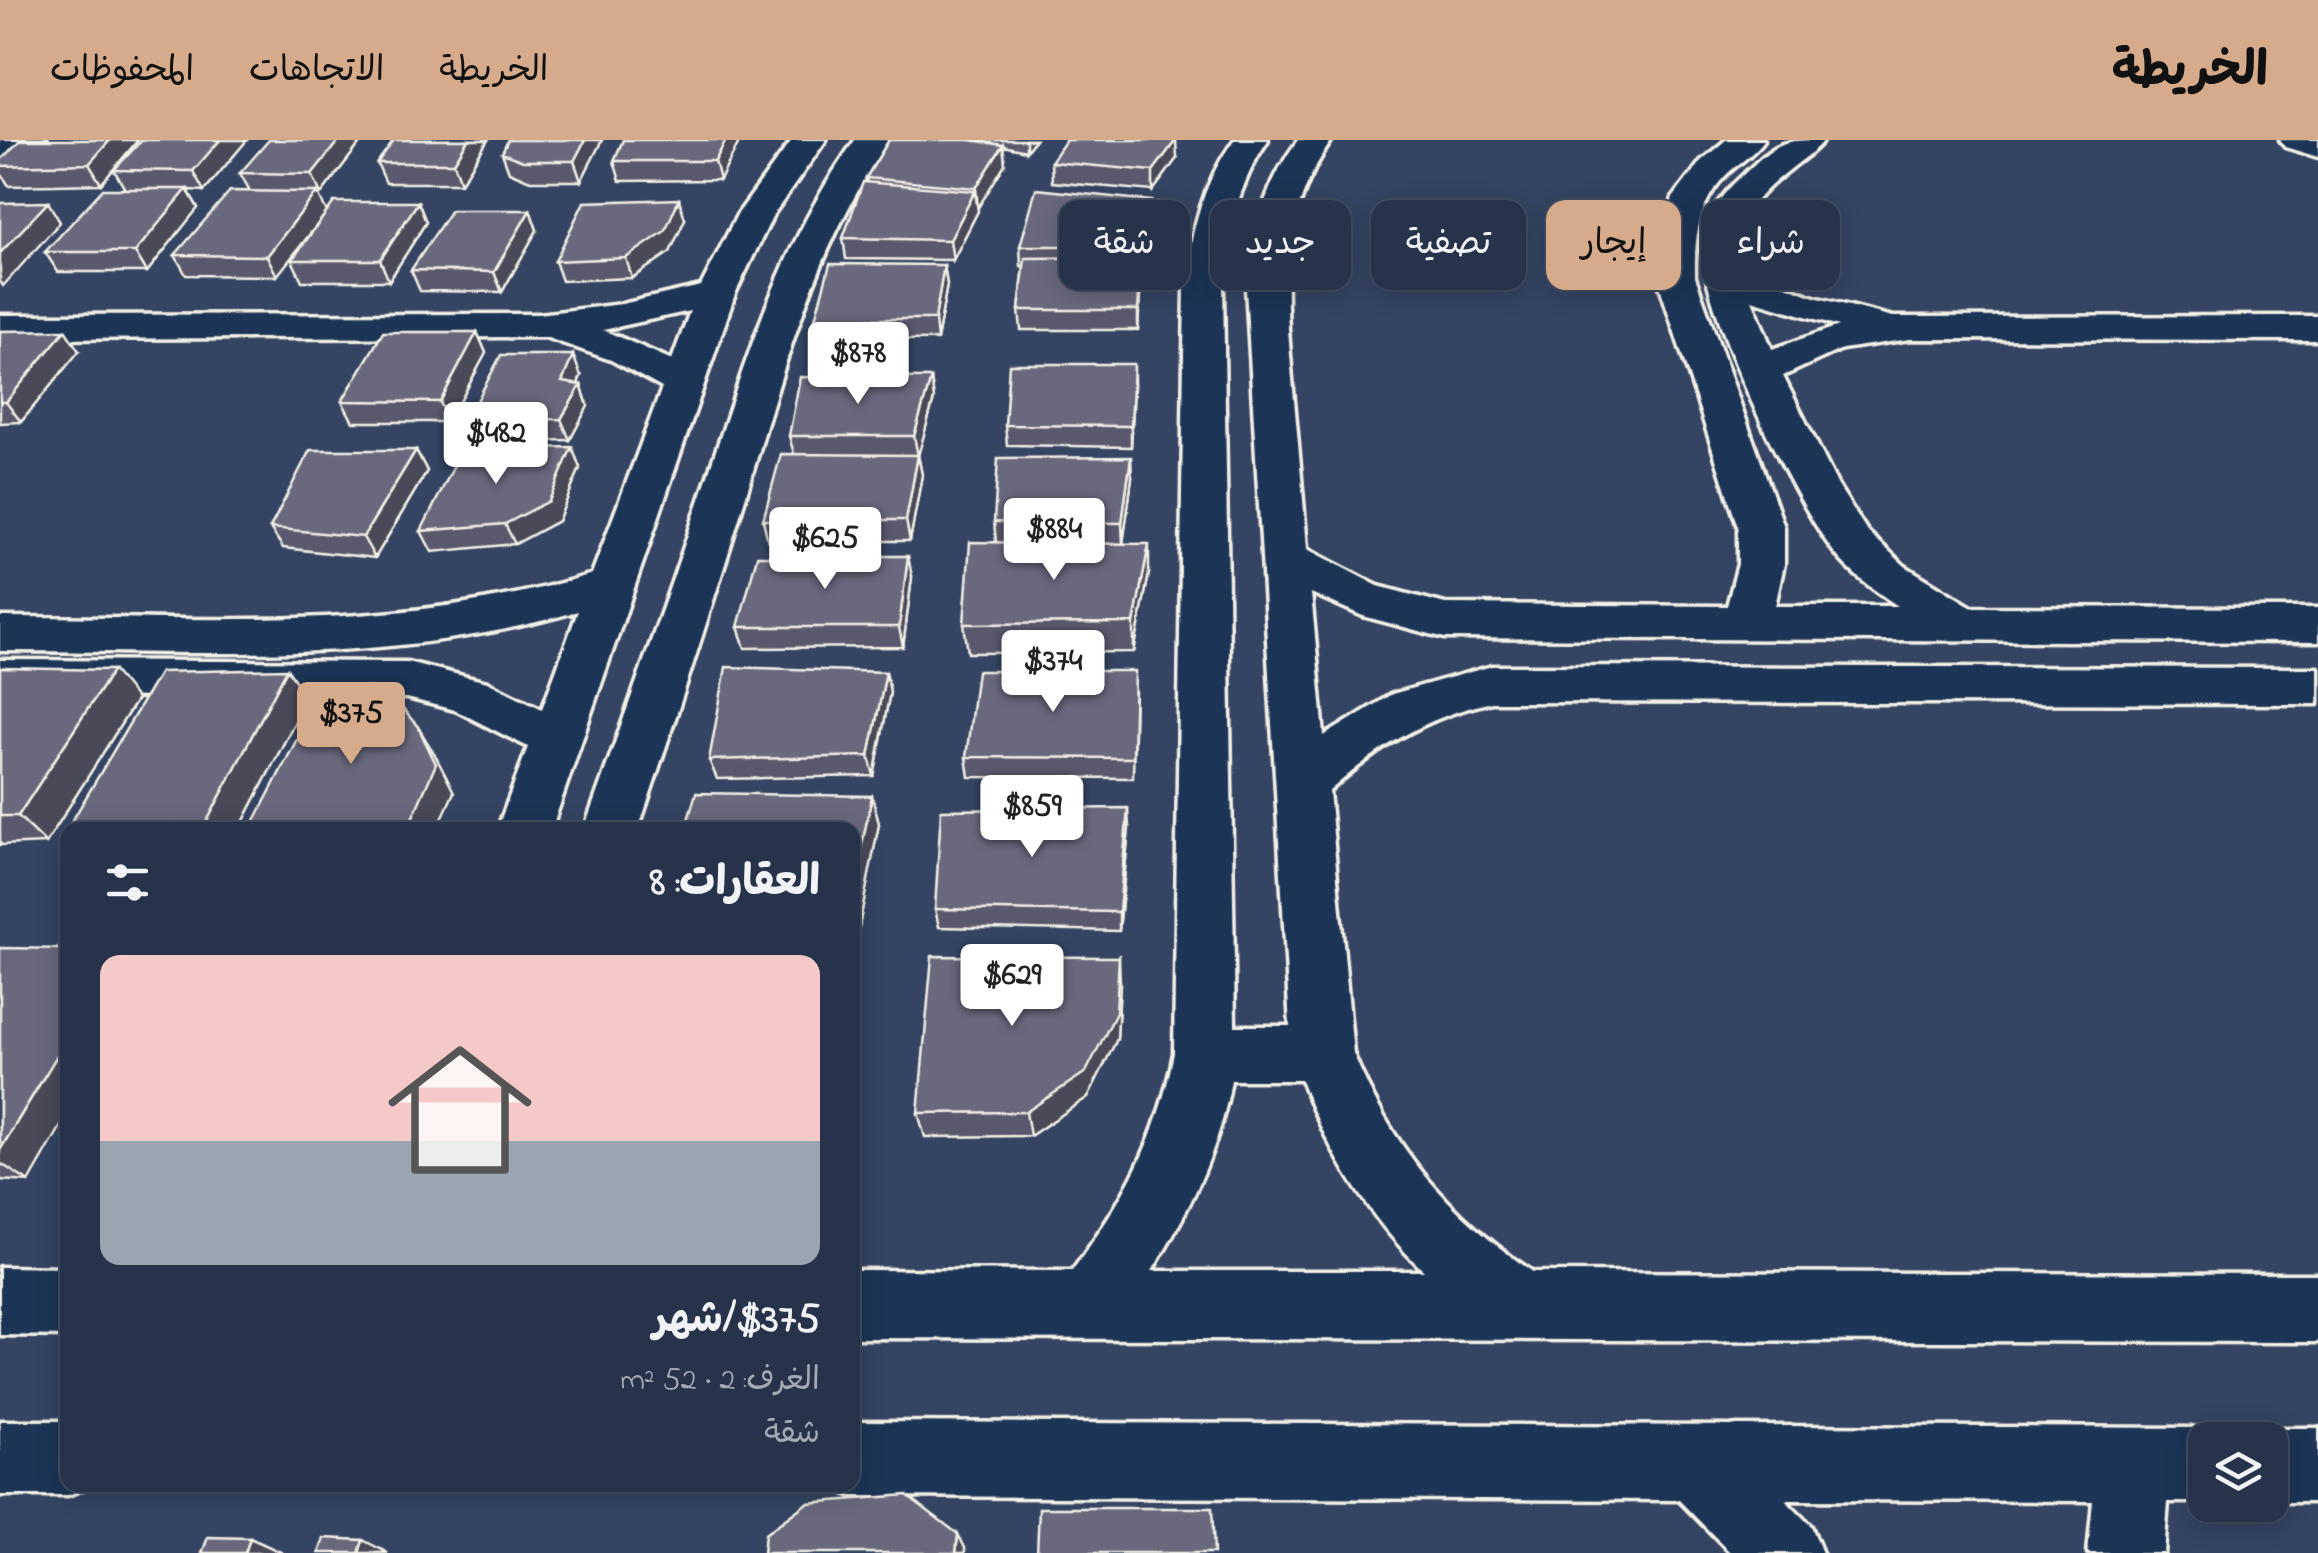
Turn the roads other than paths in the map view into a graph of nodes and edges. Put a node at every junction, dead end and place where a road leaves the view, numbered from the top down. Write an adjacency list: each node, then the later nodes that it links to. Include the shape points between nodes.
1 (30, 140): 10 (street)
2 (872, 140): 24 (street, via 838,186 786,291)
3 (1251, 140): 39 (street, via 1216,212 1204,287)
4 (1315, 140): 25 (street, via 1278,211 1265,288)
5 (1747, 140): 22 (street, via 1695,189 1674,249 1676,277)
6 (1806, 140): 11 (street)
7 (2297, 140): 9 (street)
8 (803, 142): 14 (street)
9 (2318, 147)
10 (0, 150)
11 (1742, 200)
12 (1729, 290): 19 (street)
13 (1761, 290): 18 (street)
14 (716, 294): 15 (street, via 622,316); 20 (street)
15 (538, 326): 16 (street); 20 (street, via 621,348)
16 (0, 328)
17 (2318, 328): 18 (street)
18 (1900, 329): 19 (street, via 1816,344)
19 (1763, 371): 23 (street)
20 (684, 386): 21 (street)
21 (640, 508): 24 (street); 26 (street)
22 (1756, 508): 23 (street); 28 (street, via 1764,560)
23 (1827, 509): 29 (street, via 1876,567)
24 (719, 510): 38 (street)
25 (1284, 556): 27 (street, via 1337,589); 36 (street)
26 (610, 585): 31 (street, via 515,614 366,634); 35 (street)
27 (1425, 618): 28 (street); 34 (street)
28 (1745, 622): 29 (street)
29 (1965, 623): 30 (street)
30 (2318, 625)
31 (0, 634)
32 (0, 678): 35 (street, via 407,680 469,695)
33 (2318, 686): 34 (street, via 1492,684)
34 (1436, 696): 36 (street, via 1375,722)
35 (556, 739): 37 (street)
36 (1302, 784): 40 (street)
37 (527, 822)
38 (614, 822)
39 (1205, 1053): 40 (street); 44 (street, via 1185,1144 1163,1196)
40 (1322, 1053): 45 (street, via 1371,1163 1412,1216 1464,1266)
41 (0, 1302): 42 (street)
42 (60, 1302)
43 (860, 1304): 44 (street)
44 (1089, 1304): 45 (street)
45 (1523, 1306): 46 (street)
46 (2318, 1308)
47 (0, 1458): 48 (street)
48 (60, 1458)
49 (860, 1459): 50 (street)
50 (1692, 1460): 51 (street); 55 (street)
51 (2133, 1465): 52 (street); 56 (street)
52 (2188, 1465)
53 (2288, 1465): 54 (street)
54 (2318, 1465)
55 (1784, 1553)
56 (2126, 1553)

